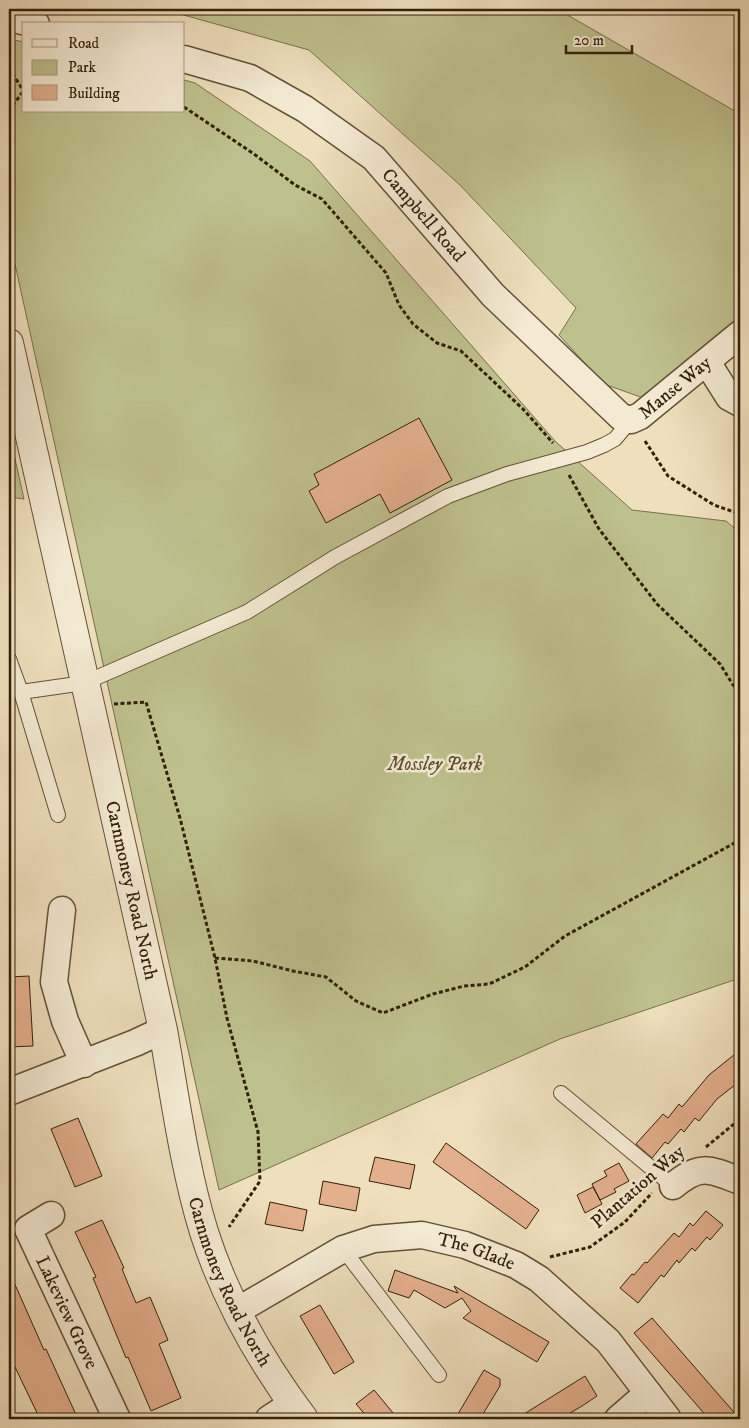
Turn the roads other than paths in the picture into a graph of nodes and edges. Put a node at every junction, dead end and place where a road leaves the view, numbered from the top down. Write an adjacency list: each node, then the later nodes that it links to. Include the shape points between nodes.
1 (9, 18): 2 (street)
2 (27, 22)
3 (185, 59): 8 (street, Campbell Road, via 250,78 305,109 374,158 493,295 621,417)
4 (740, 334): 6 (street, Manse Way)
5 (9, 343): 11 (street, Carnmoney Road North)
6 (707, 362): 7 (street, via 729,397); 8 (street, Manse Way)
7 (740, 403)
8 (631, 420): 11 (lane, via 604,446 507,474 448,496 335,556 247,612)
9 (9, 659): 10 (lane)
10 (21, 692): 11 (lane); 12 (lane)
11 (87, 694): 14 (street, Carnmoney Road North)
12 (58, 815)
13 (62, 910): 15 (street, via 54,982 65,1021)
14 (163, 1030): 15 (street); 22 (street, Carnmoney Road North, via 201,1222)
15 (84, 1064): 16 (street)
16 (9, 1092)
17 (562, 1093): 19 (lane)
18 (740, 1181): 19 (street, via 715,1171 700,1170)
19 (670, 1183)
20 (51, 1215): 26 (street, Lakeview Grove, via 28,1229)
21 (342, 1249): 22 (street, The Glade); 23 (lane); 24 (street, The Glade, via 374,1239 422,1235 465,1245 516,1265 539,1280 608,1341)
22 (237, 1311): 25 (street, Carnmoney Road North)
23 (439, 1374)
24 (648, 1393): 28 (street); 29 (street, The Glade)
25 (298, 1412): 27 (street)
26 (117, 1419)
27 (269, 1419)
28 (618, 1419)
29 (668, 1419)

